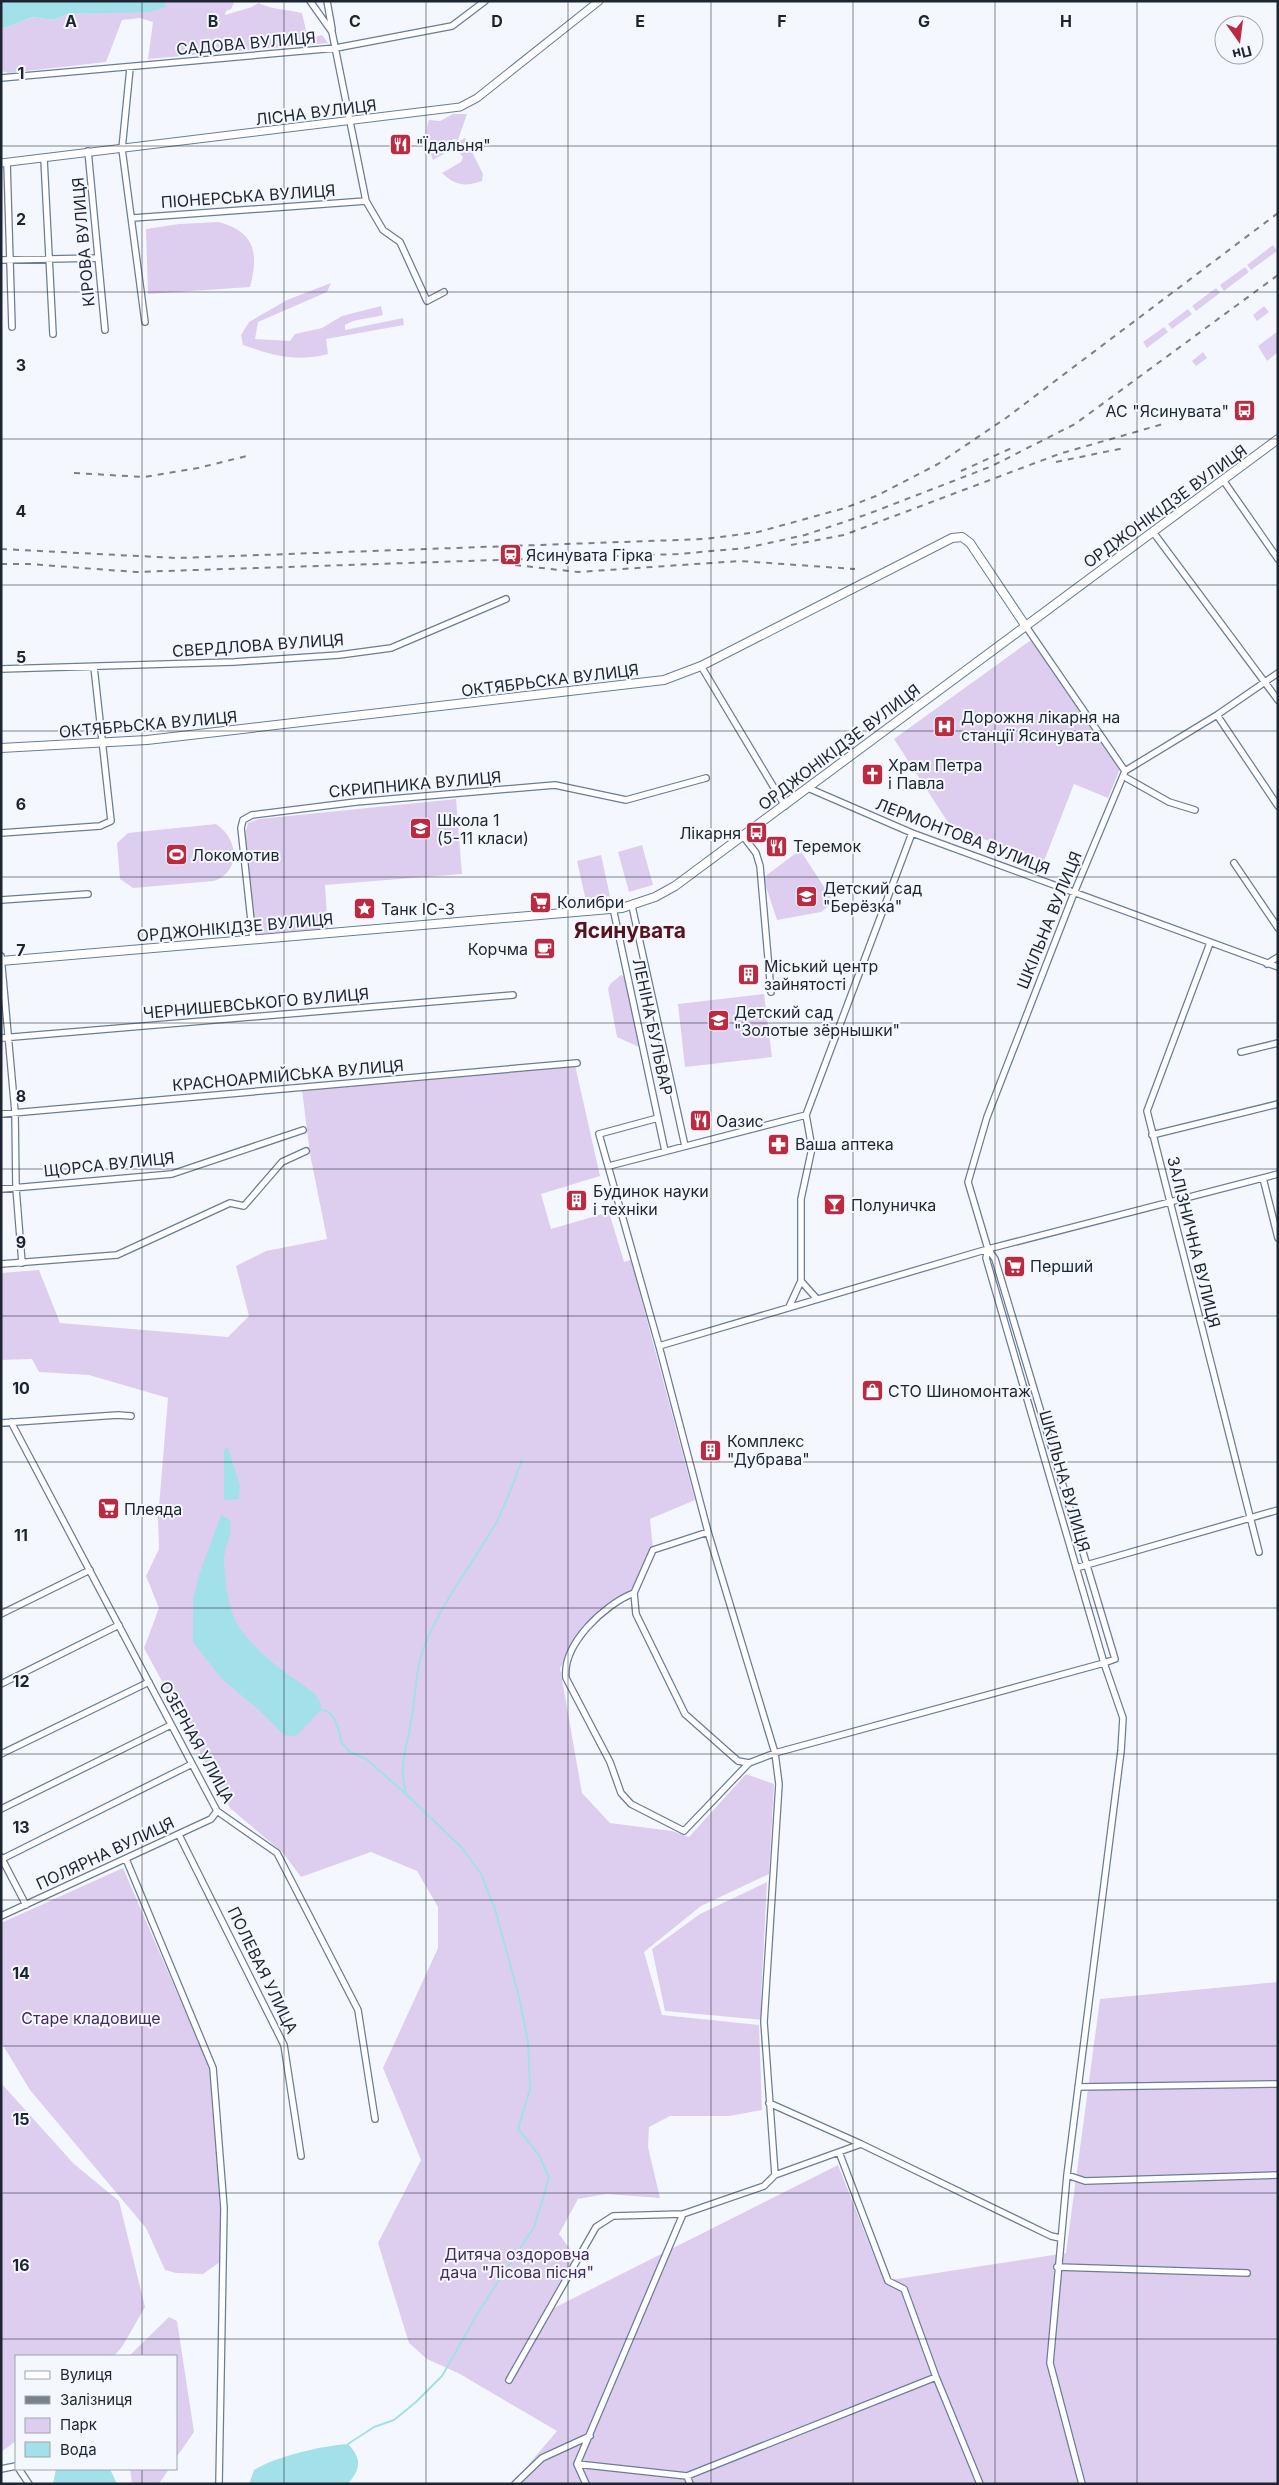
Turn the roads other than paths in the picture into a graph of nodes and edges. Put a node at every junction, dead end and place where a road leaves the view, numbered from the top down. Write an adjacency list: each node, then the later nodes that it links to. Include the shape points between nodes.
1 (310, 1): 5 (street)
2 (327, 1): 5 (street)
3 (485, 1): 6 (street, САДОВА ВУЛИЦЯ, via 452,26)
4 (598, 1): 9 (street, ЛІСНА ВУЛИЦЯ, via 478,98 460,107)
5 (332, 32): 6 (street)
6 (336, 48): 7 (street, САДОВА ВУЛИЦЯ); 9 (street)
7 (130, 68): 8 (street, САДОВА ВУЛИЦЯ); 10 (street)
8 (1, 78)
9 (349, 122): 10 (street, ЛІСНА ВУЛИЦЯ); 14 (street)
10 (122, 149): 11 (street, ЛІСНА ВУЛИЦЯ); 15 (street)
11 (88, 151): 12 (street, ЛІСНА ВУЛИЦЯ); 16 (street, КІРОВА ВУЛИЦЯ)
12 (44, 159): 13 (street, ЛІСНА ВУЛИЦЯ); 17 (street)
13 (4, 163): 19 (street)
14 (366, 201): 15 (street, ПІОНЕРСЬКА ВУЛИЦЯ); 20 (street, via 383,230 400,242 427,301)
15 (133, 218): 21 (street)
16 (98, 258): 17 (street); 23 (street, КІРОВА ВУЛИЦЯ)
17 (49, 259): 19 (street); 24 (street)
18 (1, 260): 19 (street)
19 (10, 260): 22 (street)
20 (444, 292)
21 (145, 322)
22 (12, 327)
23 (105, 330)
24 (53, 334)
25 (1276, 443): 26 (main road, ОРДЖОНІКІДЗЕ ВУЛИЦЯ)
26 (1222, 480): 27 (main road, ОРДЖОНІКІДЗЕ ВУЛИЦЯ); 28 (street)
27 (1153, 532): 30 (main road, ОРДЖОНІКІДЗЕ ВУЛИЦЯ); 35 (street)
28 (1278, 560)
29 (506, 599): 32 (street, СВЕРДЛОВА ВУЛИЦЯ, via 391,648 291,659)
30 (1025, 625): 31 (main road, ОКТЯБРЬСКА ВУЛИЦЯ, via 970,543 962,537 952,538); 40 (street); 42 (main road, ОРДЖОНІКІДЗЕ ВУЛИЦЯ)
31 (701, 666): 38 (main road, ОКТЯБРЬСКА ВУЛИЦЯ, via 664,680); 43 (street)
32 (94, 667): 33 (street, СВЕРДЛОВА ВУЛИЦЯ); 38 (street)
33 (1, 668)
34 (1278, 673): 35 (street)
35 (1266, 682): 36 (street); 37 (street)
36 (1278, 700)
37 (1217, 715): 40 (street); 44 (street)
38 (103, 744): 39 (main road, ОКТЯБРЬСКА ВУЛИЦЯ); 47 (street, via 111,821 100,826)
39 (1, 748)
40 (1124, 774): 45 (street, via 1168,802); 50 (street, ШКІЛЬНА ВУЛИЦЯ)
41 (706, 778): 56 (street, СКРИПНИКА ВУЛИЦЯ, via 626,800 555,785 356,802 252,815 243,820 241,828)
42 (808, 788): 43 (main road, ОРДЖОНІКІДЗЕ ВУЛИЦЯ); 46 (street, ЛЕРМОНТОВА ВУЛИЦЯ)
43 (785, 806): 48 (main road, ОРДЖОНІКІДЗЕ ВУЛИЦЯ)
44 (1278, 806)
45 (1195, 810)
46 (912, 832): 50 (street, ЛЕРМОНТОВА ВУЛИЦЯ); 73 (street)
47 (1, 833)
48 (742, 836): 53 (main road, ОРДЖОНІКІДЗЕ ВУЛИЦЯ, via 675,886); 63 (street, via 756,853 760,866)
49 (1234, 863): 55 (street)
50 (1074, 893): 57 (street, ЛЕРМОНТОВА ВУЛИЦЯ); 87 (street, ШКІЛЬНА ВУЛИЦЯ, via 987,1117 968,1182)
51 (88, 894): 52 (street)
52 (1, 900)
53 (632, 906): 54 (main road, ОРДЖОНІКІДЗЕ ВУЛИЦЯ); 77 (street, ЛЕНІНА БУЛЬВАР)
54 (614, 908): 56 (main road, ОРДЖОНІКІДЗЕ ВУЛИЦЯ); 74 (street, ЛЕНІНА БУЛЬВАР)
55 (1278, 928)
56 (252, 939): 60 (main road, ОРДЖОНІКІДЗЕ ВУЛИЦЯ)
57 (1210, 943): 61 (street, ЛЕРМОНТОВА ВУЛИЦЯ); 76 (street, ЗАЛІЗНИЧНА ВУЛИЦЯ, via 1147,1111)
58 (1, 956): 60 (street)
59 (1278, 957): 61 (street)
60 (1, 961): 66 (street)
61 (1267, 964): 62 (street, ЛЕРМОНТОВА ВУЛИЦЯ)
62 (1278, 968)
63 (771, 992)
64 (513, 995): 66 (street, ЧЕРНИШЕВСЬКОГО ВУЛИЦЯ)
65 (1, 1038): 66 (street, ЧЕРНИШЕВСЬКОГО ВУЛИЦЯ)
66 (8, 1038): 71 (street)
67 (1278, 1044): 68 (street)
68 (1241, 1052)
69 (577, 1063): 71 (street, КРАСНОАРМІЙСЬКА ВУЛИЦЯ)
70 (1278, 1104): 76 (street)
71 (15, 1112): 72 (street, КРАСНОАРМІЙСЬКА ВУЛИЦЯ); 83 (street)
72 (1, 1114)
73 (806, 1115): 77 (street); 90 (street, via 812,1148 801,1199)
74 (658, 1118): 79 (street, ЛЕНІНА БУЛЬВАР); 80 (street, via 599,1134)
75 (303, 1130): 83 (street, ЩОРСА ВУЛИЦЯ, via 172,1174)
76 (1152, 1135): 85 (street, ЗАЛІЗНИЧНА ВУЛИЦЯ)
77 (684, 1146): 79 (street)
78 (306, 1151): 88 (street, via 282,1162 244,1206 230,1203 117,1255)
79 (665, 1152): 80 (street)
80 (609, 1166): 93 (street)
81 (1278, 1174): 82 (street)
82 (1263, 1178): 85 (street); 86 (street)
83 (16, 1188): 84 (street, ЩОРСА ВУЛИЦЯ); 88 (street)
84 (1, 1189)
85 (1169, 1202): 87 (street); 98 (street, ЗАЛІЗНИЧНА ВУЛИЦЯ)
86 (1278, 1238)
87 (988, 1249): 91 (street); 101 (street, ШКІЛЬНА ВУЛИЦЯ, via 995,1258); 102 (street, ШКІЛЬНА ВУЛИЦЯ, via 986,1258)
88 (22, 1263): 89 (street)
89 (1, 1264)
90 (800, 1281): 91 (street); 92 (street)
91 (817, 1299): 92 (street)
92 (789, 1307): 93 (street)
93 (659, 1346): 99 (street)
94 (131, 1416): 95 (street)
95 (11, 1422): 96 (street); 103 (street, ОЗЕРНАЯ УЛИЦА)
96 (1, 1423)
97 (1278, 1510): 98 (street)
98 (1250, 1518): 100 (street, ЗАЛІЗНИЧНА ВУЛИЦЯ); 101 (street)
99 (708, 1532): 104 (street, via 653,1550); 111 (street)
100 (1259, 1552)
101 (1086, 1565): 102 (street); 107 (street, ШКІЛЬНА ВУЛИЦЯ, via 1114,1659)
102 (1076, 1568): 107 (street, ШКІЛЬНА ВУЛИЦЯ)
103 (90, 1570): 105 (street); 106 (street, ОЗЕРНАЯ УЛИЦА)
104 (634, 1593): 113 (street, via 636,1614 685,1714 738,1761); 113 (street, via 610,1604 591,1623 574,1647 565,1669 566,1678 610,1762 621,1792 631,1804 684,1831)
105 (1, 1614)
106 (119, 1625): 108 (street, ОЗЕРНАЯ УЛИЦА); 109 (street)
107 (1104, 1663): 111 (street); 123 (street, ШКІЛЬНА ВУЛИЦЯ, via 1123,1718 1121,1751)
108 (149, 1682): 110 (street, ОЗЕРНАЯ УЛИЦА); 112 (street)
109 (1, 1684)
110 (171, 1725): 114 (street, ОЗЕРНАЯ УЛИЦА); 115 (street)
111 (775, 1753): 113 (street); 124 (street, via 779,1784 764,2022)
112 (1, 1754)
113 (749, 1763)
114 (192, 1764): 116 (street, ОЗЕРНАЯ УЛИЦА); 118 (street)
115 (1, 1809)
116 (217, 1811): 117 (street, ПОЛЯРНА ВУЛИЦЯ, via 211,1819); 125 (street, ОЗЕРНАЯ УЛИЦА, via 277,1854 358,2010)
117 (179, 1835): 119 (street, ПОЛЯРНА ВУЛИЦЯ); 128 (street, ПОЛЕВАЯ УЛИЦА, via 284,2045)
118 (2, 1858): 120 (street)
119 (126, 1859): 120 (street, ПОЛЯРНА ВУЛИЦЯ); 145 (street, via 213,2068 224,2208)
120 (26, 1905): 121 (street, ПОЛЯРНА ВУЛИЦЯ)
121 (1, 1916)
122 (1278, 2084): 123 (street)
123 (1078, 2087): 130 (street, ШКІЛЬНА ВУЛИЦЯ)
124 (769, 2104): 126 (street); 129 (street)
125 (375, 2119)
126 (861, 2144): 127 (street); 133 (street)
127 (839, 2152): 129 (street); 136 (street, via 888,2281 904,2289)
128 (301, 2156)
129 (775, 2175): 132 (street, via 764,2186)
130 (1067, 2175): 131 (street, via 1085,2181); 133 (street, ШКІЛЬНА ВУЛИЦЯ)
131 (1278, 2175)
132 (683, 2214): 137 (street, via 613,2216 596,2227); 138 (street)
133 (1060, 2238): 134 (street, ШКІЛЬНА ВУЛИЦЯ)
134 (1057, 2267): 135 (street); 150 (street, ШКІЛЬНА ВУЛИЦЯ, via 1050,2363)
135 (1247, 2273)
136 (936, 2377): 143 (street); 149 (street)
137 (509, 2380)
138 (590, 2436): 139 (street); 146 (street, via 542,2458)
139 (576, 2464): 143 (street); 147 (street)
140 (15, 2466): 141 (street)
141 (1, 2468)
142 (20, 2470): 144 (street)
143 (687, 2476): 148 (street)
144 (29, 2484)
145 (219, 2484)
146 (515, 2484)
147 (586, 2484)
148 (690, 2484)
149 (980, 2484)
150 (1082, 2484)

